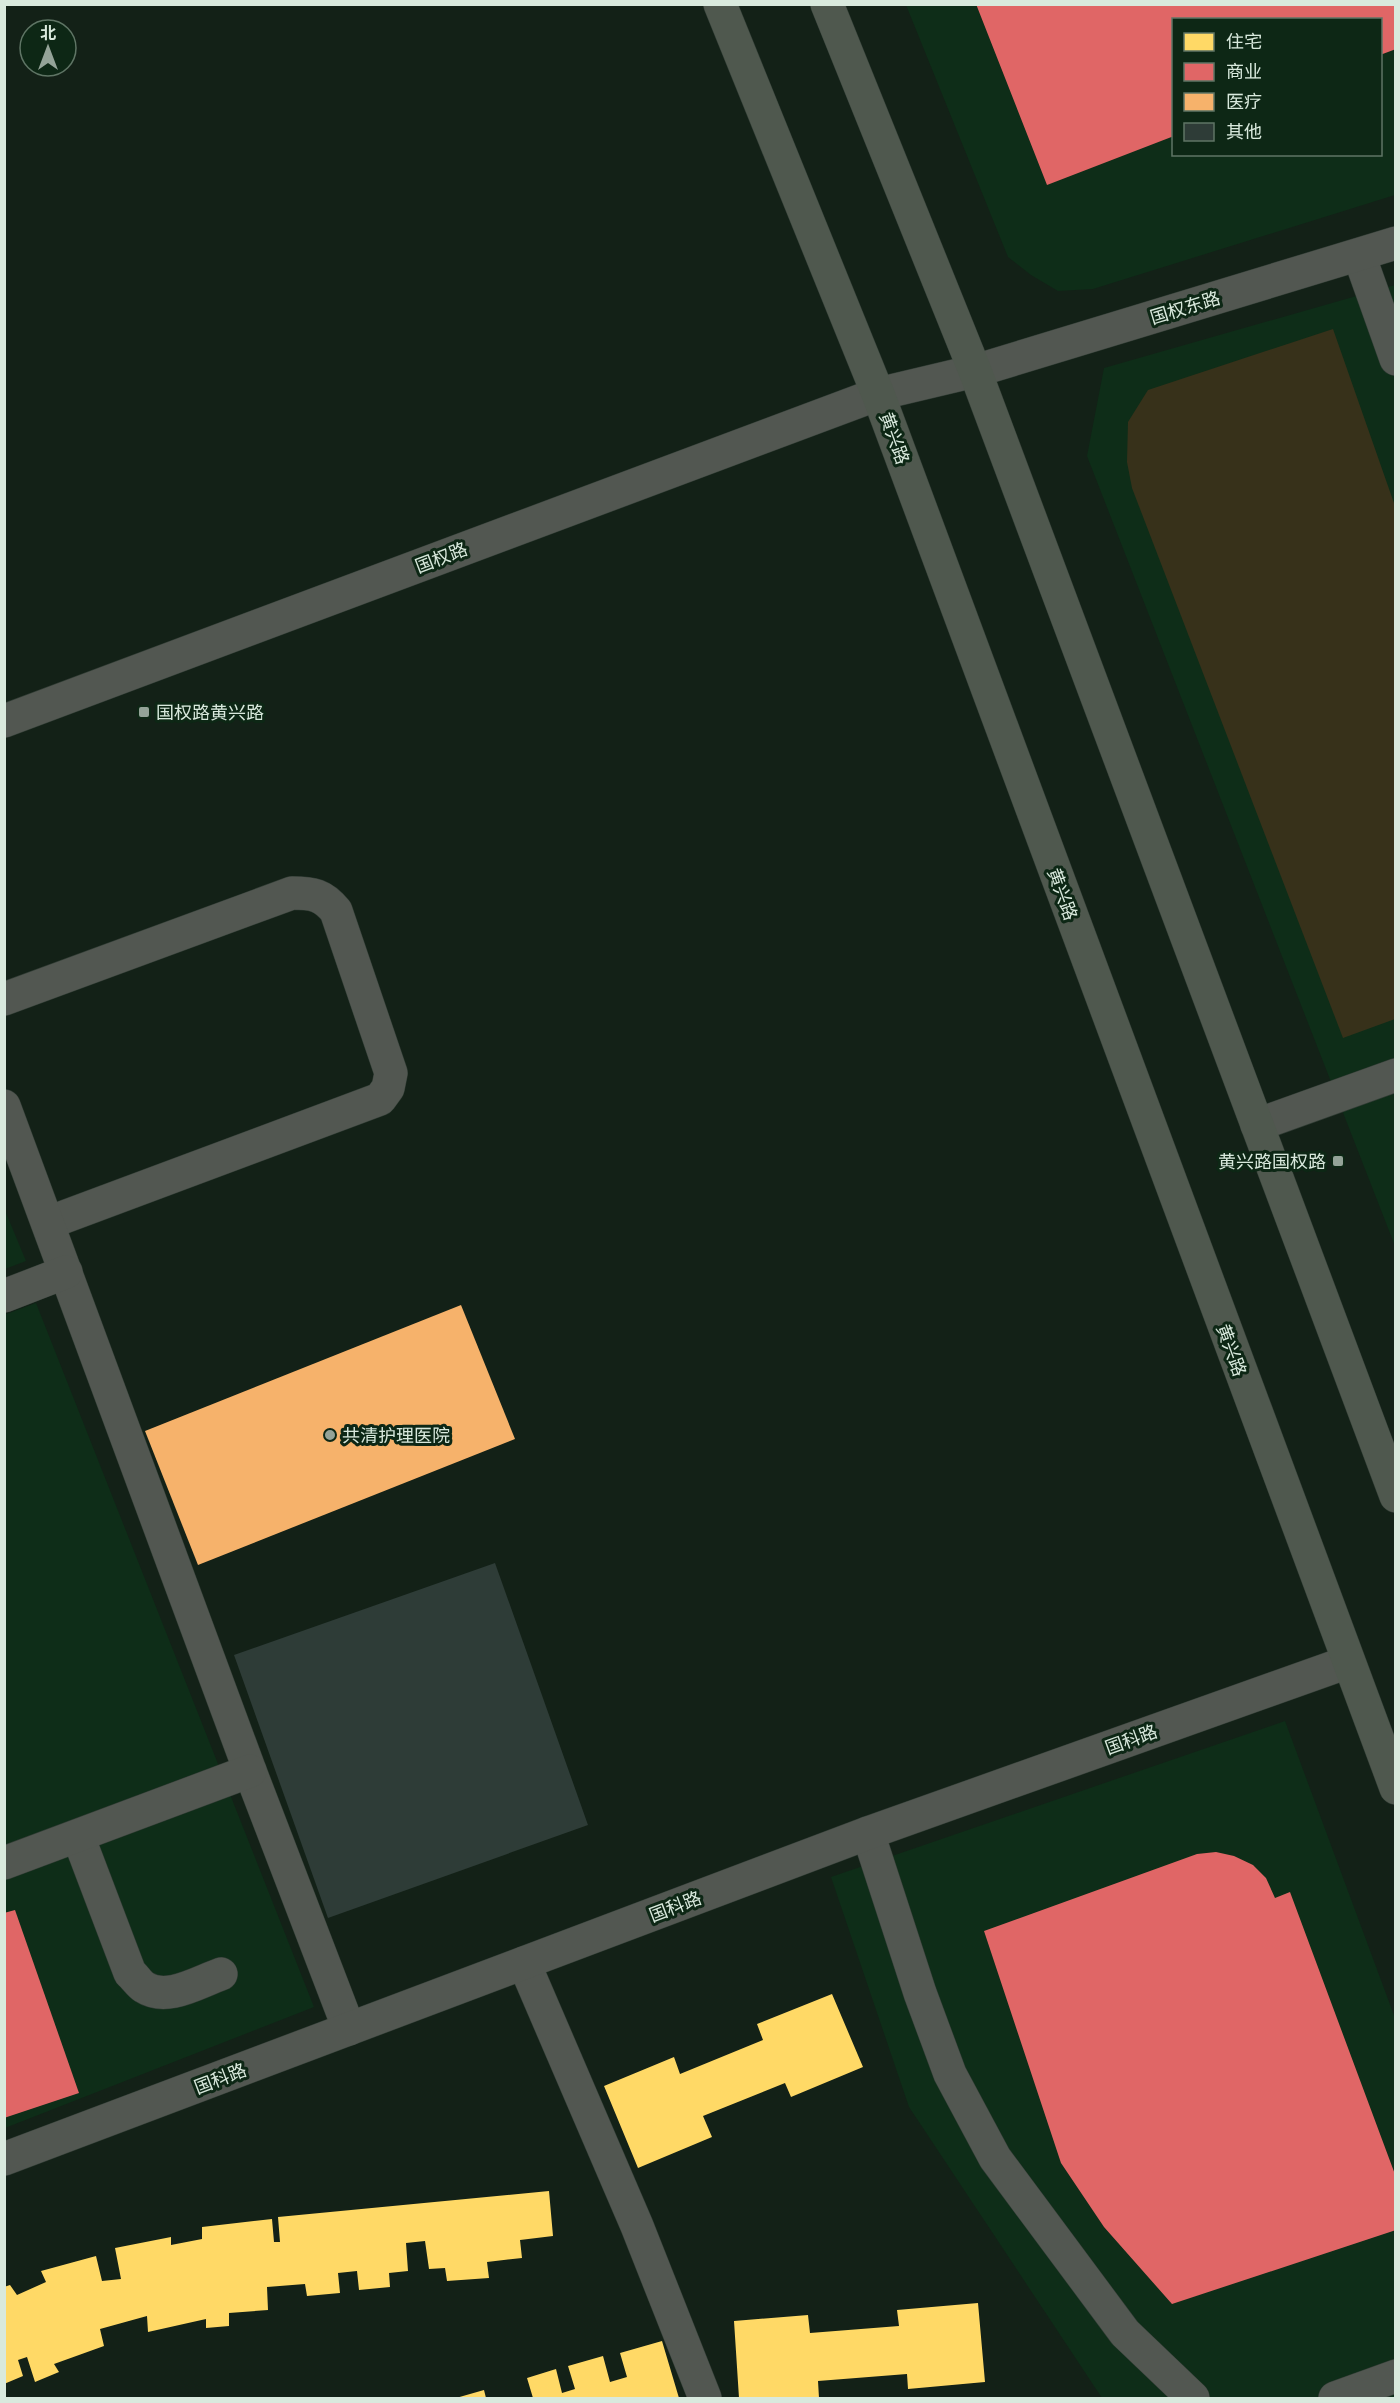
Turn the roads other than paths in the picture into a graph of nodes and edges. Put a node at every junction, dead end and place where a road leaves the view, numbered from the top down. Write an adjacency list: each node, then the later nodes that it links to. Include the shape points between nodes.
1 (720, 4): 7 (main road, 黄兴路)
2 (827, 4): 6 (main road)
3 (1395, 243): 4 (street, 国权东路)
4 (1359, 255): 5 (street); 6 (street, 国权东路)
5 (1395, 359)
6 (975, 371): 7 (street, 国权东路); 12 (main road)
7 (878, 394): 8 (street, 国权路); 17 (main road, 黄兴路)
8 (4, 721)
9 (4, 999): 13 (street, via 292,893 309,893 327,900 336,911 391,1073 388,1088 380,1099)
10 (1395, 1075): 12 (street)
11 (4, 1106): 13 (street)
12 (1257, 1125): 16 (main road)
13 (48, 1223): 14 (street)
14 (66, 1272): 15 (street); 18 (street)
15 (4, 1296)
16 (1395, 1496)
17 (1348, 1662): 19 (main road, 黄兴路); 20 (street, 国科路)
18 (250, 1772): 21 (street); 25 (street)
19 (1395, 1788)
20 (868, 1833): 23 (street, 国科路); 29 (street, via 950,2074 995,2158 1125,2332)
21 (78, 1836): 22 (street); 24 (street, via 130,1973 144,1987 174,1992)
22 (4, 1863)
23 (524, 1963): 25 (street, 国科路); 28 (street, via 637,2226)
24 (221, 1974)
25 (349, 2029): 26 (street, 国科路)
26 (4, 2159)
27 (1395, 2376): 30 (street)
28 (705, 2398)
29 (1193, 2398)
30 (1335, 2398)

